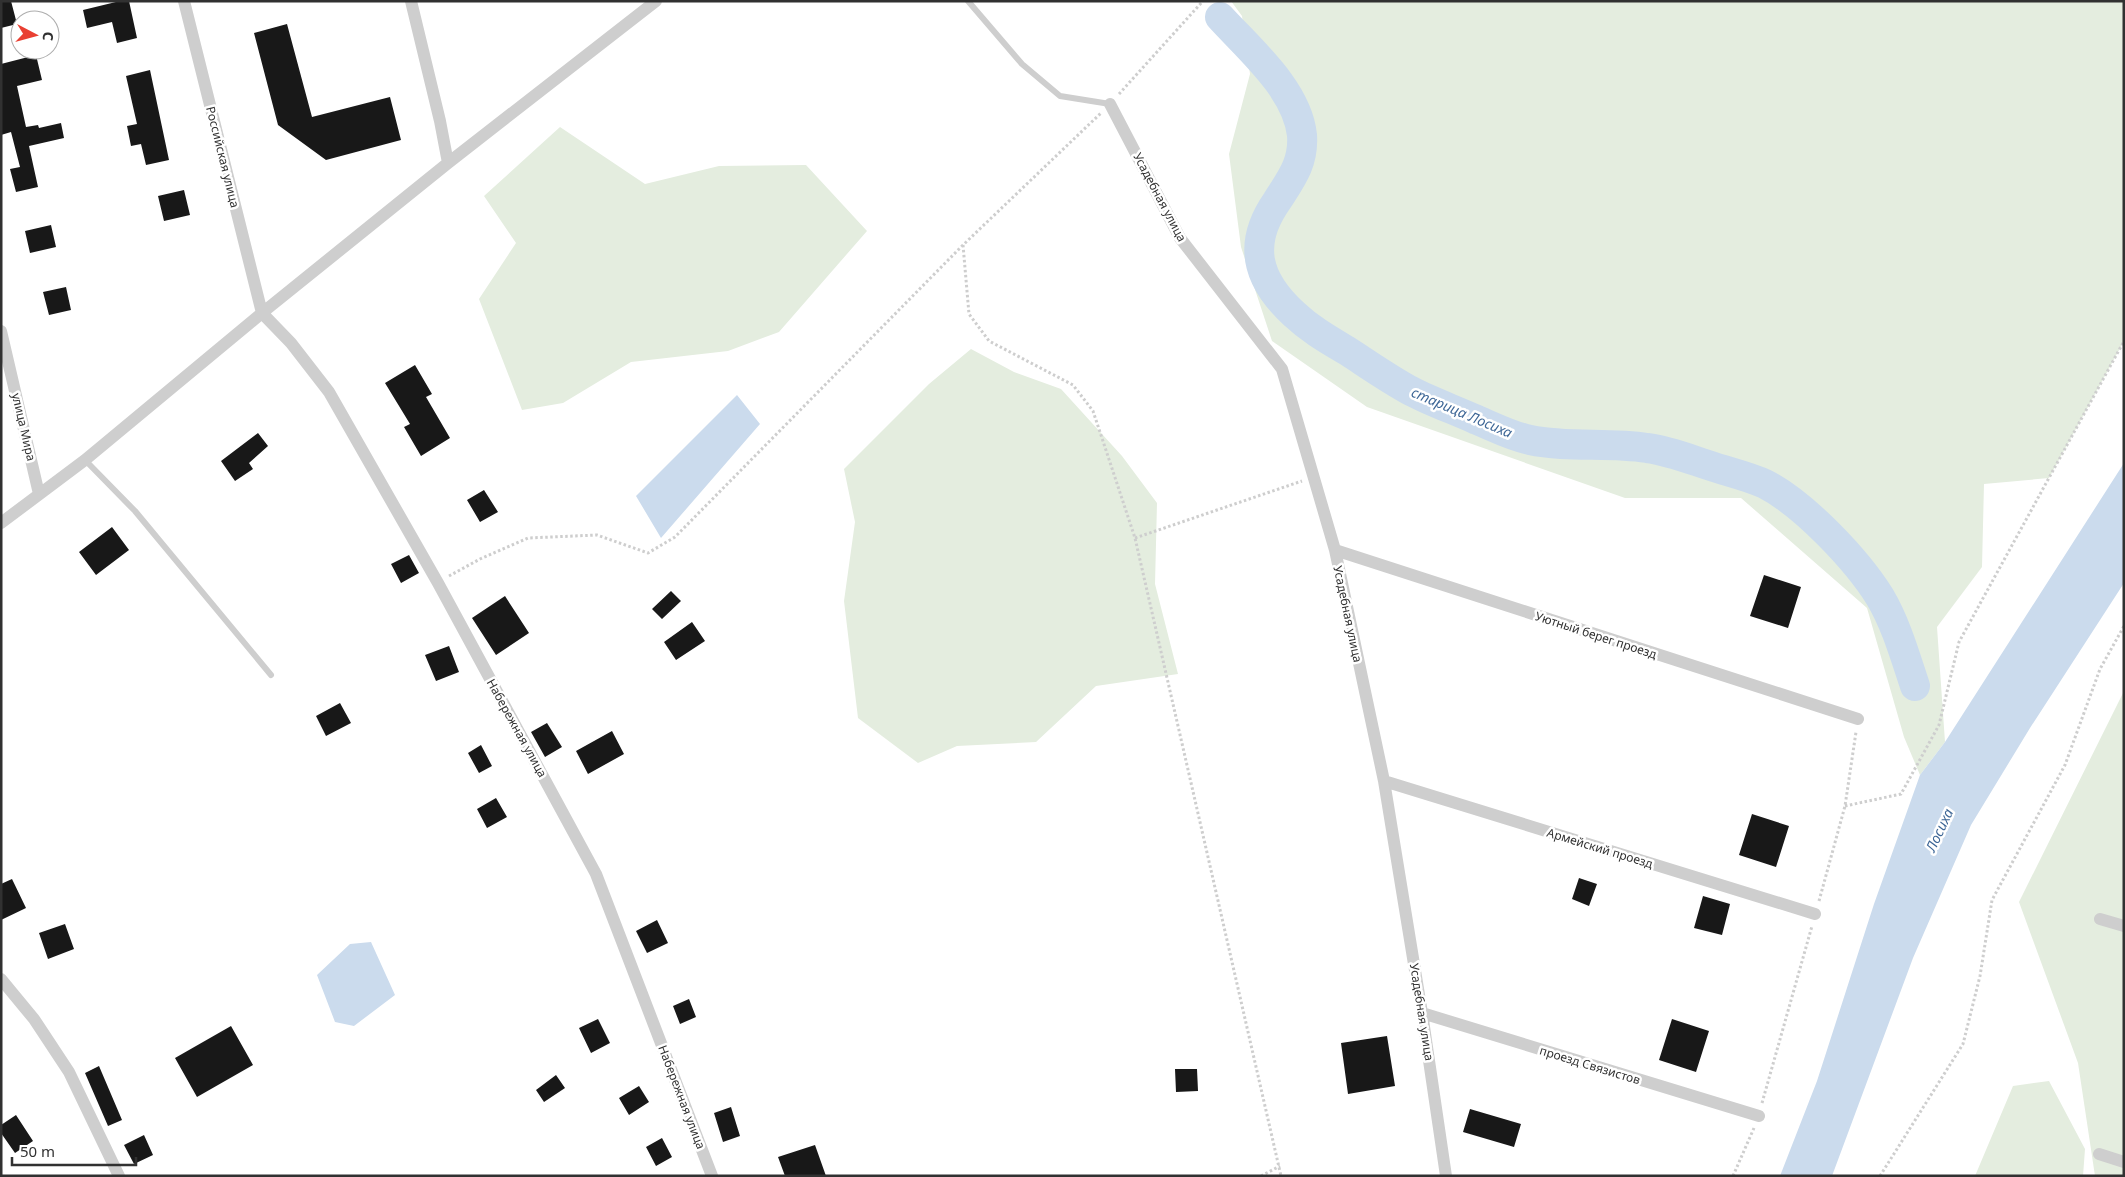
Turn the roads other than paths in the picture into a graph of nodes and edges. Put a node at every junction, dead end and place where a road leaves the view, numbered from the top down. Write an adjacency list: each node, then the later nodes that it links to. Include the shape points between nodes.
1 (184, 1): 7 (street, Российская улица)
2 (411, 1): 6 (street)
3 (656, 1): 6 (street)
4 (968, 1): 5 (lane, via 1022,64 1060,96)
5 (1110, 104): 12 (street, Усадебная улица, via 1180,238 1282,369)
6 (448, 163): 7 (street)
7 (262, 312): 9 (street); 25 (street, Набережная улица, via 329,392 438,583 596,874)
8 (1, 331): 10 (street, улица Мира)
9 (85, 460): 10 (street); 13 (lane, via 135,511)
10 (39, 494): 11 (street)
11 (1, 523)
12 (1335, 550): 14 (street, Уютный берег проезд); 15 (street, Усадебная улица)
13 (271, 675)
14 (1858, 719)
15 (1384, 781): 16 (street, Армейский проезд); 20 (street, Усадебная улица)
16 (1815, 914)
17 (2100, 919): 18 (street)
18 (2124, 926)
19 (1, 979): 24 (street, via 34,1019 69,1072)
20 (1422, 1013): 21 (street, проезд Связистов); 26 (street, Усадебная улица)
21 (1758, 1116)
22 (2099, 1154): 23 (street)
23 (2124, 1162)
24 (119, 1176)
25 (712, 1176)
26 (1446, 1176)

